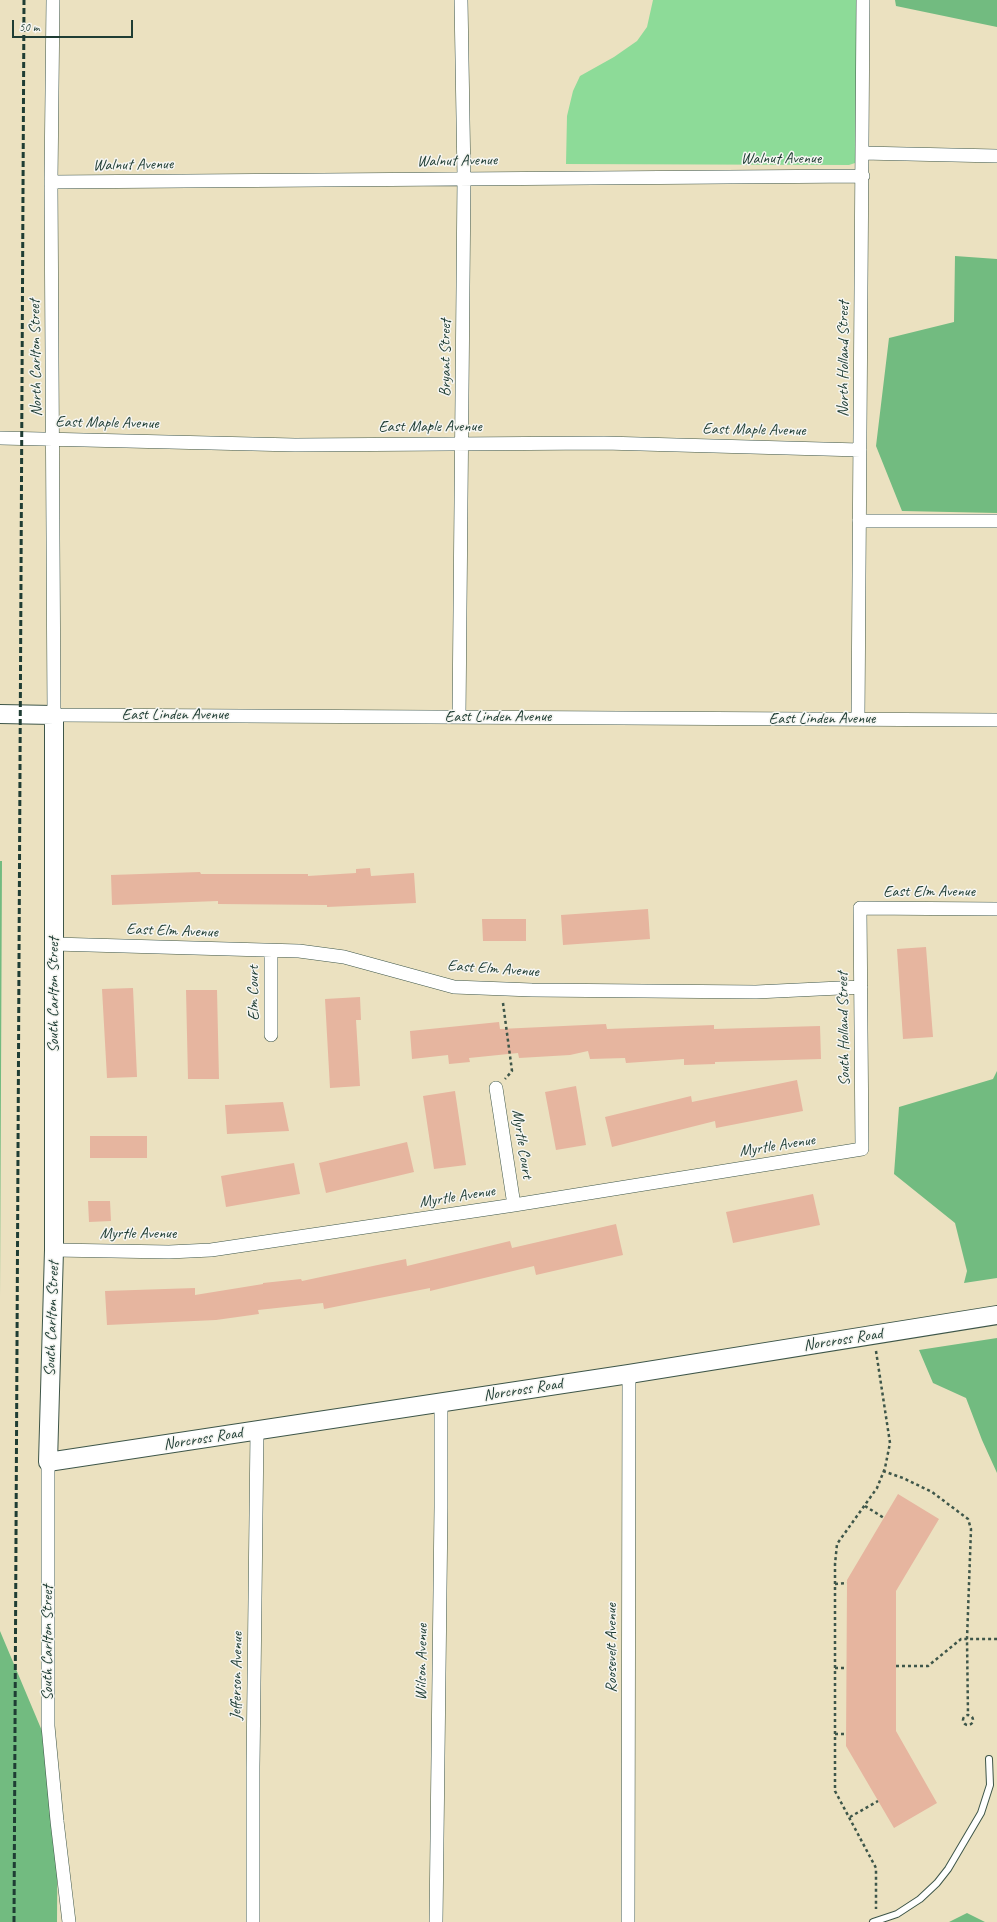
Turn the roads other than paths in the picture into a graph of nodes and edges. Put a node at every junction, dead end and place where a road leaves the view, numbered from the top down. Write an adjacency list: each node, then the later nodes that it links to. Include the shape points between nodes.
1 (53, 0): 8 (street, North Carlton Street)
2 (461, 0): 7 (street, Bryant Street)
3 (863, 0): 4 (street, North Holland Street)
4 (862, 153): 5 (street); 6 (street, North Holland Street)
5 (997, 156)
6 (863, 176): 7 (street, Walnut Avenue); 12 (street, North Holland Street)
7 (464, 178): 8 (street, Walnut Avenue); 11 (street, Bryant Street)
8 (52, 182): 10 (street, North Carlton Street)
9 (0, 438): 10 (street, East Maple Avenue)
10 (54, 439): 11 (street, East Maple Avenue, via 295,445); 16 (street, North Carlton Street)
11 (463, 444): 12 (street, East Maple Avenue, via 604,443); 17 (street, Bryant Street)
12 (860, 450): 13 (street, North Holland Street)
13 (859, 521): 14 (street); 18 (street, North Holland Street)
14 (997, 522)
15 (0, 714): 16 (street, East Linden Avenue)
16 (54, 715): 17 (street, East Linden Avenue); 22 (street, South Carlton Street)
17 (459, 717): 18 (street, East Linden Avenue)
18 (858, 719): 19 (street, East Linden Avenue)
19 (997, 720)
20 (860, 908): 21 (street, East Elm Avenue); 24 (street, South Holland Street)
21 (997, 909)
22 (54, 944): 23 (street, East Elm Avenue); 29 (street, South Carlton Street)
23 (271, 950): 24 (street, East Elm Avenue, via 344,957 454,987 756,992); 25 (street, Elm Court)
24 (861, 986): 27 (street, South Holland Street)
25 (271, 1034)
26 (496, 1088): 28 (street, Myrtle Court)
27 (862, 1149): 28 (street, Myrtle Avenue)
28 (514, 1205): 29 (street, Myrtle Avenue, via 211,1250)
29 (54, 1250): 34 (street, South Carlton Street)
30 (997, 1315): 31 (street, Norcross Road)
31 (629, 1374): 32 (street, Norcross Road); 39 (street, Roosevelt Avenue)
32 (441, 1403): 33 (street, Norcross Road); 38 (street, Wilson Avenue)
33 (257, 1431): 34 (street, Norcross Road); 37 (street, Jefferson Avenue)
34 (48, 1462): 36 (street, South Carlton Street, via 48,1726)
35 (989, 1759): 40 (lane, via 990,1786 981,1812 948,1869 920,1899 897,1914)
36 (69, 1922)
37 (253, 1922)
38 (436, 1922)
39 (628, 1922)
40 (874, 1922)

